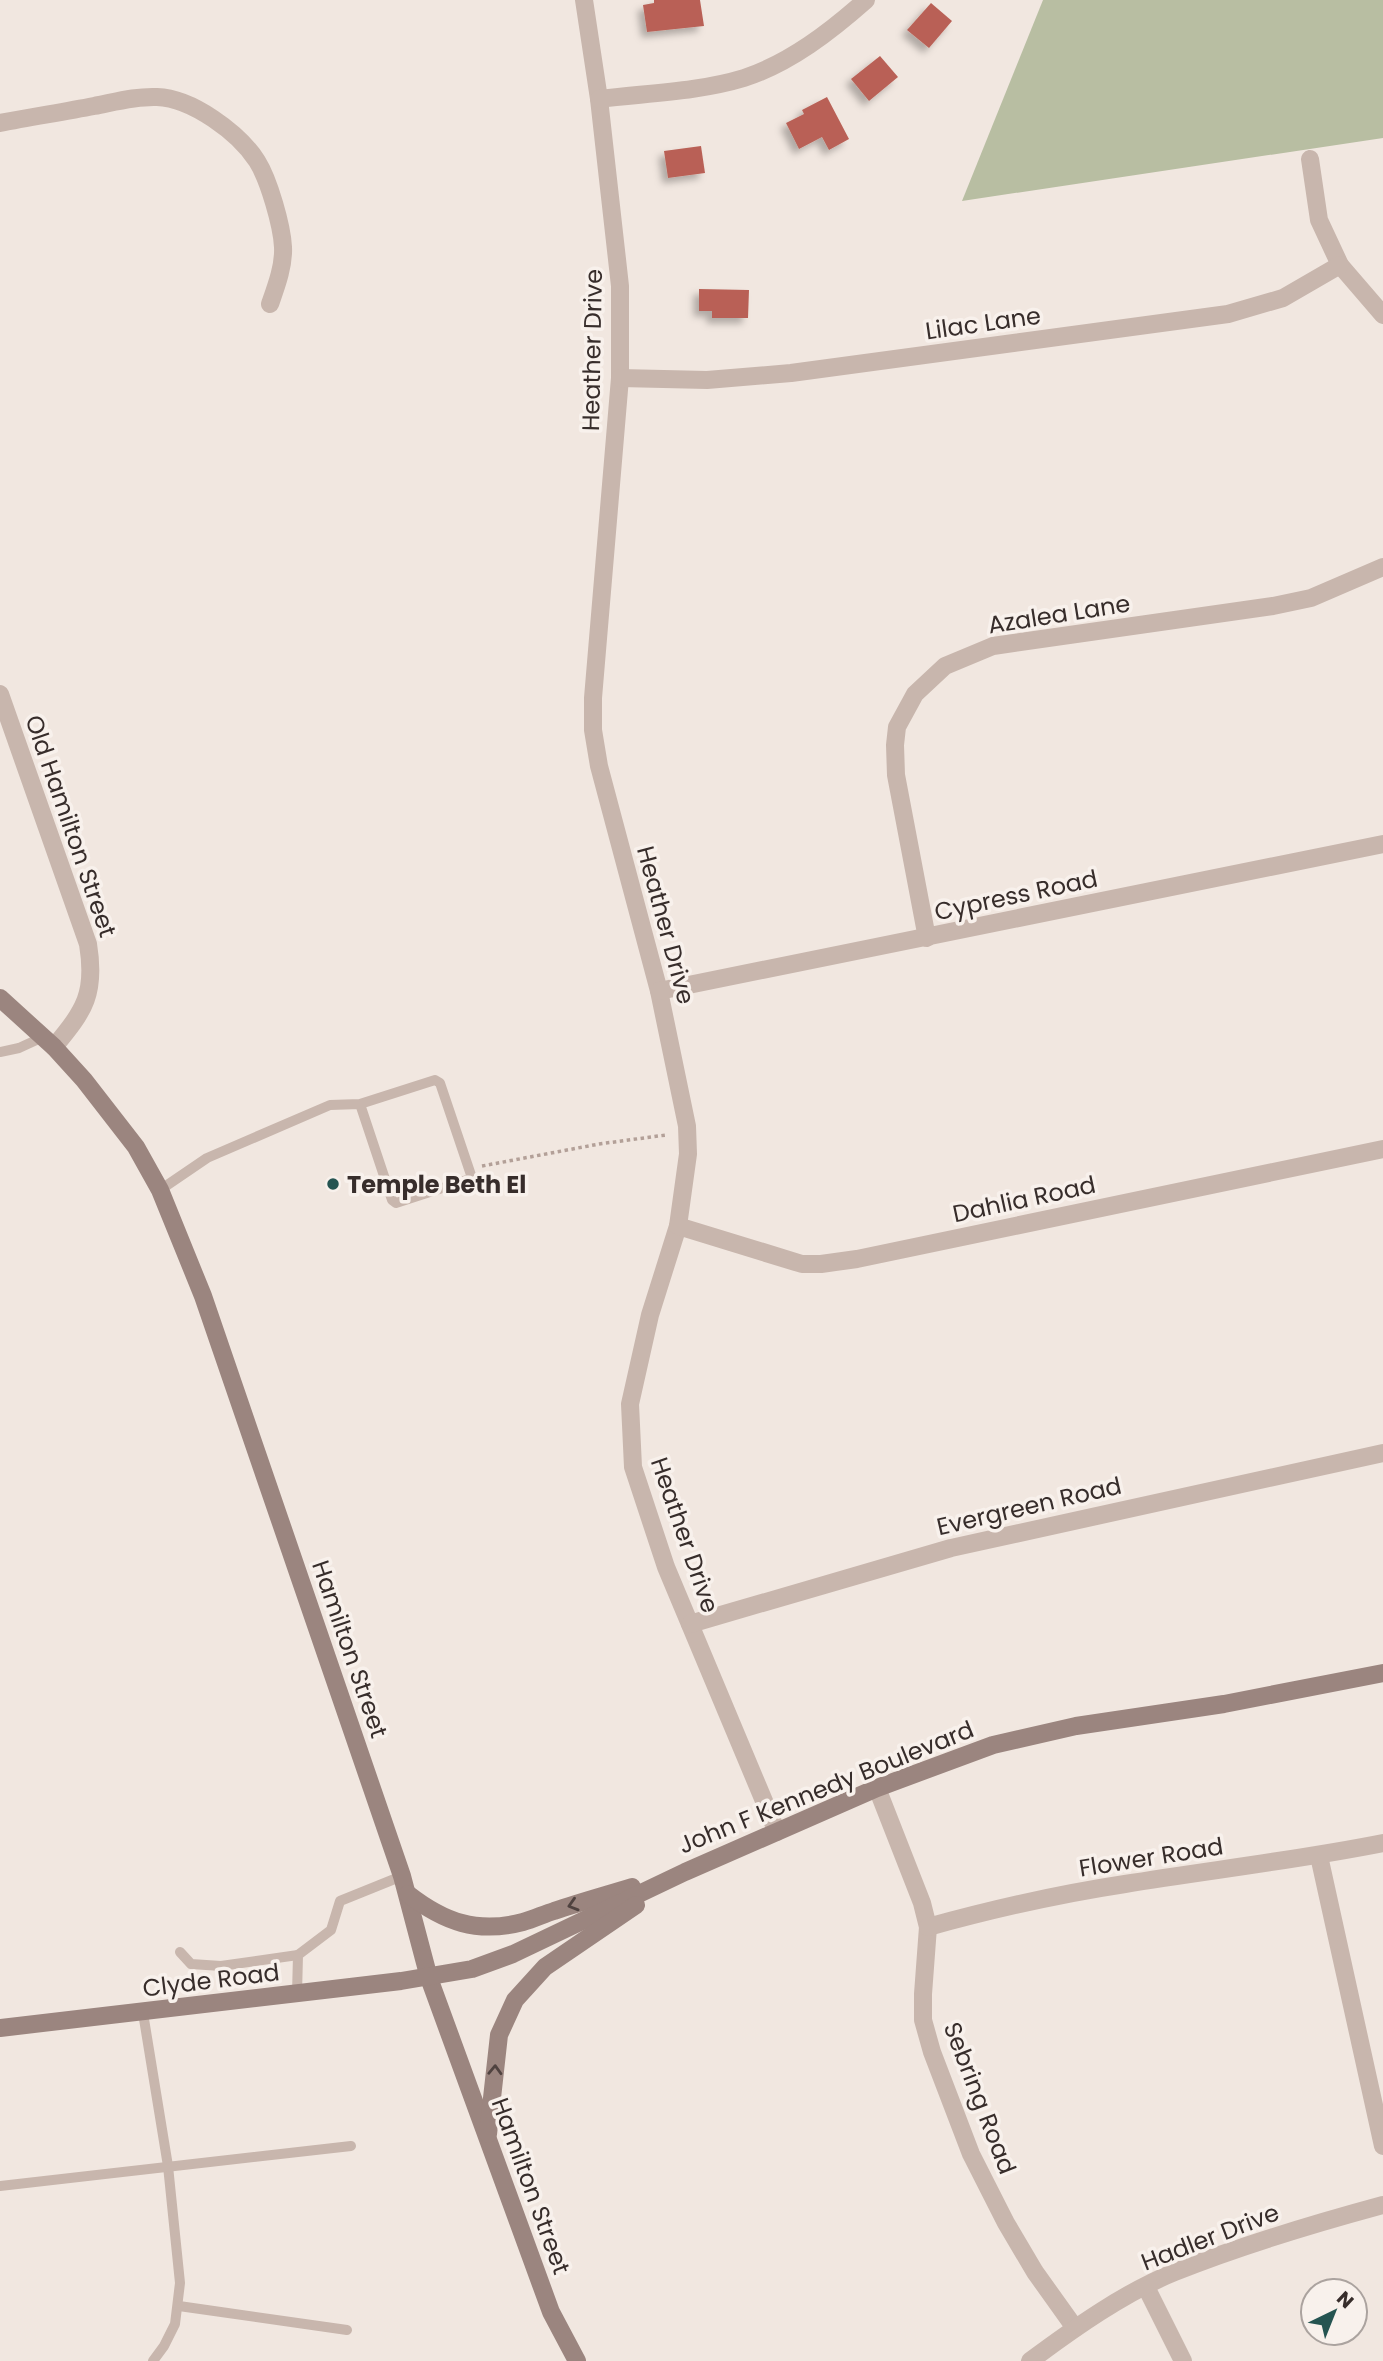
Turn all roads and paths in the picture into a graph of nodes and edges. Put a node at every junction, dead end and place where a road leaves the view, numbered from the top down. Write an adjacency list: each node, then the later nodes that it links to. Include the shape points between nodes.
1 (584, 0): 3 (street, Heather Drive)
2 (866, 0): 3 (street, via 804,48 744,78)
3 (599, 99): 9 (street, Heather Drive, via 620,286)
4 (0, 123): 7 (street, via 158,97 201,111 236,137 257,161 269,187 283,248)
5 (1310, 159): 6 (street, via 1319,220)
6 (1340, 265): 8 (street); 9 (street, Lilac Lane, via 1283,299 1228,314 791,373 706,380)
7 (270, 304)
8 (1383, 315)
9 (620, 378): 14 (street, Heather Drive, via 593,730 598,766)
10 (1383, 567): 13 (street, Azalea Lane, via 1311,598 993,646 945,666 915,694 897,727 895,744 896,775)
11 (0, 694): 16 (street, Old Hamilton Street, via 91,962 92,986 77,1019)
12 (1383, 844): 13 (street, Cypress Road)
13 (927, 938): 14 (street, Cypress Road)
14 (659, 991): 23 (street, Heather Drive, via 688,1126)
15 (0, 998): 16 (street, Hamilton Street)
16 (49, 1042): 17 (lane); 22 (street, Hamilton Street, via 111,1113)
17 (0, 1052)
18 (360, 1104): 21 (lane, via 435,1080 440,1083); 21 (lane, via 396,1203 470,1179); 22 (lane, via 330,1105 288,1123 207,1158)
19 (666, 1135): 21 (path)
20 (1383, 1149): 23 (street, Dahlia Road, via 821,1264 802,1264)
21 (469, 1169)
22 (160, 1190): 32 (street, Hamilton Street, via 203,1296)
23 (678, 1226): 25 (street, Heather Drive, via 650,1315 630,1404 629,1431 633,1467)
24 (1383, 1453): 25 (street, Evergreen Road, via 950,1548)
25 (690, 1624): 28 (street, Heather Drive)
26 (1383, 1673): 27 (street, John F Kennedy Boulevard, via 1076,1726 993,1745)
27 (877, 1788): 28 (street, John F Kennedy Boulevard); 34 (street, Sebring Road)
28 (777, 1832): 31 (street, John F Kennedy Boulevard)
29 (1383, 1843): 30 (street, Flower Road)
30 (1319, 1856): 34 (street, Flower Road, via 1124,1884 988,1910); 42 (street)
31 (685, 1871): 33 (street, one-way to 33, via 524,1922 494,1927 458,1923 432,1912); 37 (street, John F Kennedy Boulevard, via 513,1954); 41 (street, one-way to 31, via 499,2035 514,2000 545,1967)
32 (402, 1876): 33 (street, Hamilton Street); 36 (lane, via 340,1901 331,1930)
33 (408, 1894): 37 (street, Hamilton Street)
34 (928, 1927): 49 (street, Sebring Road, via 923,2020 932,2052 971,2154 1006,2223)
35 (180, 1952): 36 (lane, via 191,1964 221,1966)
36 (298, 1955): 38 (lane)
37 (429, 1978): 38 (street, Clyde Road); 41 (street, Hamilton Street)
38 (297, 1994): 39 (street, Clyde Road)
39 (143, 2013): 40 (street, Clyde Road); 44 (lane)
40 (0, 2028)
41 (488, 2138): 52 (street, Hamilton Street, via 551,2312)
42 (1383, 2146)
43 (351, 2147): 44 (lane)
44 (168, 2166): 45 (lane); 48 (lane)
45 (0, 2186)
46 (1383, 2205): 47 (street, Hadler Drive, via 1247,2246)
47 (1146, 2287): 49 (street, Hadler Drive); 54 (street)
48 (179, 2306): 50 (lane); 51 (lane, via 175,2324)
49 (1075, 2328): 53 (street, Hadler Drive)
50 (347, 2330)
51 (153, 2361)
52 (577, 2361)
53 (1030, 2361)
54 (1182, 2361)

